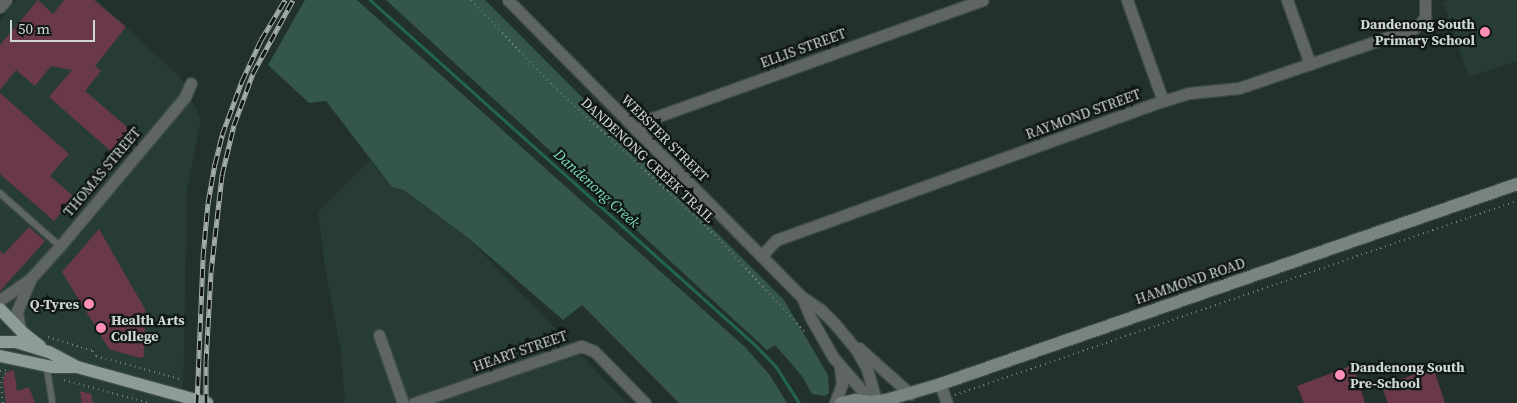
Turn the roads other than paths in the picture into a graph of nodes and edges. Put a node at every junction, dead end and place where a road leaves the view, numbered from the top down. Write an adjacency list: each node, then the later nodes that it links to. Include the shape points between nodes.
1 (6, 0): 7 (street)
2 (508, 0): 11 (street, WEBSTER STREET)
3 (982, 0): 11 (street, ELLIS STREET, via 653,118)
4 (1127, 0): 10 (street)
5 (1287, 0): 8 (street)
6 (1425, 0): 8 (street, RAYMOND STREET, via 1423,21 1412,28)
7 (0, 7)
8 (1310, 64): 10 (street, RAYMOND STREET, via 1239,88 1198,91)
9 (191, 83): 14 (street, THOMAS STREET, via 185,96)
10 (1163, 101): 15 (street, RAYMOND STREET, via 776,240)
11 (638, 131): 15 (street, WEBSTER STREET)
12 (1517, 184): 29 (main road, HAMMOND ROAD)
13 (0, 193): 14 (lane)
14 (60, 246): 16 (street, THOMAS STREET)
15 (761, 256): 17 (street, WEBSTER STREET)
16 (30, 278): 18 (street, THOMAS STREET); 20 (street, THOMAS STREET, via 17,311)
17 (802, 297): 22 (street, WEBSTER STREET, via 824,313); 26 (street, WEBSTER STREET)
18 (0, 300)
19 (0, 309): 20 (main road)
20 (20, 330): 24 (main road)
21 (379, 335): 34 (street)
22 (847, 337): 30 (street, WEBSTER STREET); 39 (street, WEBSTER STREET, via 867,369 874,392)
23 (0, 342): 24 (main road, via 13,342)
24 (49, 352): 27 (main road)
25 (0, 356): 28 (main road)
26 (840, 366): 37 (street, via 842,384); 39 (street, WEBSTER STREET)
27 (77, 367): 28 (main road); 33 (main road)
28 (48, 371): 32 (lane)
29 (940, 384): 30 (main road, HAMMOND ROAD); 31 (street)
30 (910, 394): 39 (main road, HAMMOND ROAD)
31 (946, 401)
32 (53, 403)
33 (207, 403)
34 (403, 403)
35 (414, 403): 36 (street, HEART STREET, via 581,346 594,351)
36 (645, 403)
37 (835, 403)
38 (841, 403): 39 (main road, HAMMOND ROAD, via 858,400)
39 (872, 403)

